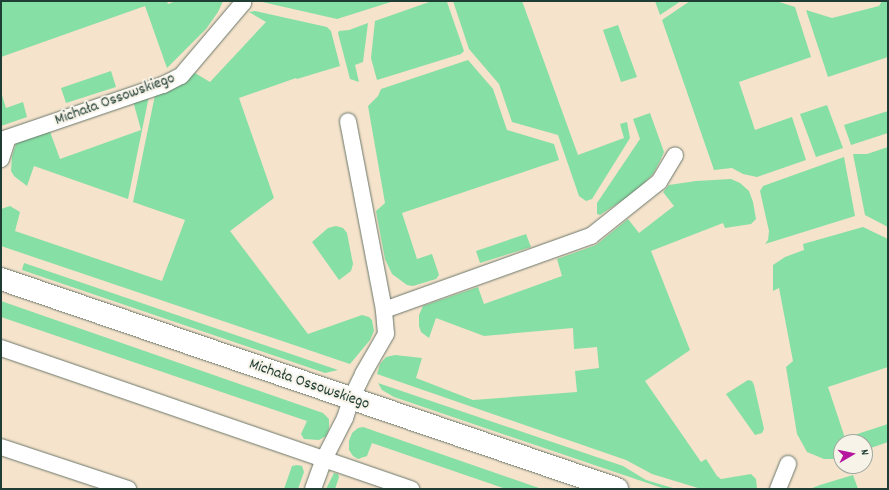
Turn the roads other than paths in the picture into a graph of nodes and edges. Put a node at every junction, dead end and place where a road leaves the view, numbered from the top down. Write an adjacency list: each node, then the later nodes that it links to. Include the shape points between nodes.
1 (242, 1): 3 (lane, Michała Ossowskiego, via 243,3 181,76 163,85)
2 (348, 121): 7 (lane)
3 (4, 139): 5 (lane)
4 (674, 155): 7 (lane, via 659,182 591,236)
5 (1, 159)
6 (1, 279): 9 (street, Michała Ossowskiego)
7 (384, 310): 9 (lane, via 386,334)
8 (1, 348): 11 (lane)
9 (351, 399): 11 (lane, via 345,418); 16 (street, Michała Ossowskiego)
10 (1, 446): 13 (lane)
11 (324, 459): 14 (lane); 15 (lane)
12 (788, 464): 17 (lane)
13 (128, 489)
14 (313, 489)
15 (411, 489)
16 (617, 489)
17 (778, 489)

